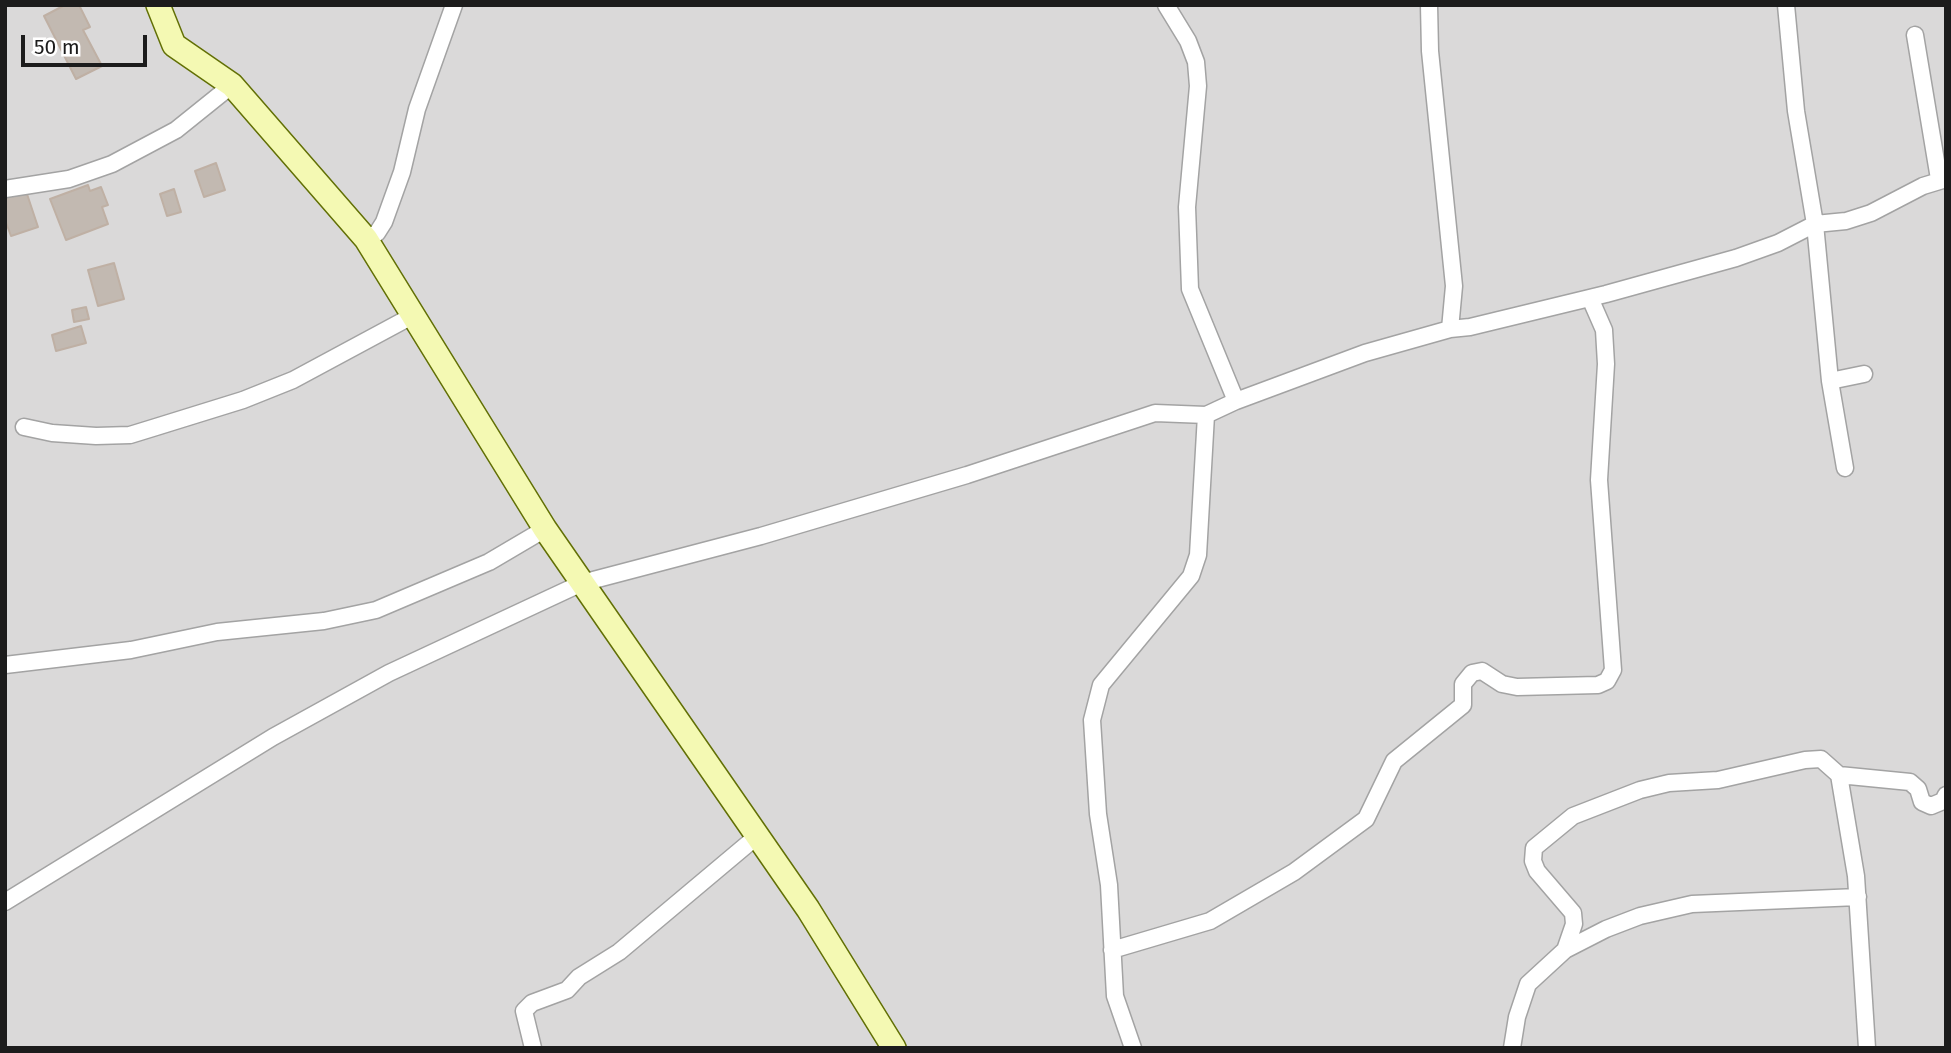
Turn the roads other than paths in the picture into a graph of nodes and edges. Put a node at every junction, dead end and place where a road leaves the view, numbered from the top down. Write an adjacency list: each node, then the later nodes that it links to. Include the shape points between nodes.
1 (158, 5): 7 (street, via 174,45)
2 (454, 5): 11 (street, via 384,222)
3 (1166, 5): 17 (street, via 1196,62 1187,207 1190,289)
4 (1429, 5): 14 (street, via 1454,286)
5 (1786, 5): 10 (street, via 1796,111)
6 (1915, 36): 8 (street)
7 (232, 85): 9 (street, via 176,130 112,164 69,179); 11 (street)
8 (1943, 179): 10 (street, via 1859,218)
9 (5, 189)
10 (1815, 224): 12 (street, via 1736,258); 16 (street)
11 (366, 239): 13 (street)
12 (1590, 298): 14 (street); 29 (street, via 1604,330 1606,363 1599,480 1613,670 1607,681 1517,687 1502,684 1482,671 1472,673 1463,684 1463,705 1394,761 1366,819 1294,872 1210,921)
13 (412, 316): 19 (street, via 293,380 243,401 143,431 96,436); 21 (street)
14 (1450, 329): 17 (street, via 1365,353)
15 (1864, 374): 16 (street)
16 (1830, 381): 20 (street)
17 (1236, 401): 18 (street)
18 (1206, 415): 22 (street, via 1155,414 761,536); 29 (street, via 1198,555 1191,576 1095,698 1093,734)
19 (24, 427)
20 (1845, 468)
21 (545, 529): 22 (street); 23 (street, via 489,562 376,610 324,621 217,632 117,652)
22 (582, 583): 26 (street); 28 (street, via 389,673 296,724)
23 (5, 665)
24 (1839, 775): 25 (street, via 1910,782 1922,802 1931,806); 27 (street); 30 (street, via 1821,759 1805,760 1718,780 1640,790 1573,816 1534,848 1533,861 1573,913)
25 (1946, 795)
26 (756, 837): 31 (street, via 619,952 567,990 532,1003 522,1016); 32 (street, via 808,909)
27 (1858, 897): 30 (street, via 1692,904 1640,916); 35 (street)
28 (5, 902)
29 (1112, 950): 33 (street, via 1115,996)
30 (1565, 950): 34 (street, via 1528,984)
31 (533, 1048)
32 (894, 1048)
33 (1133, 1048)
34 (1512, 1048)
35 (1867, 1048)

